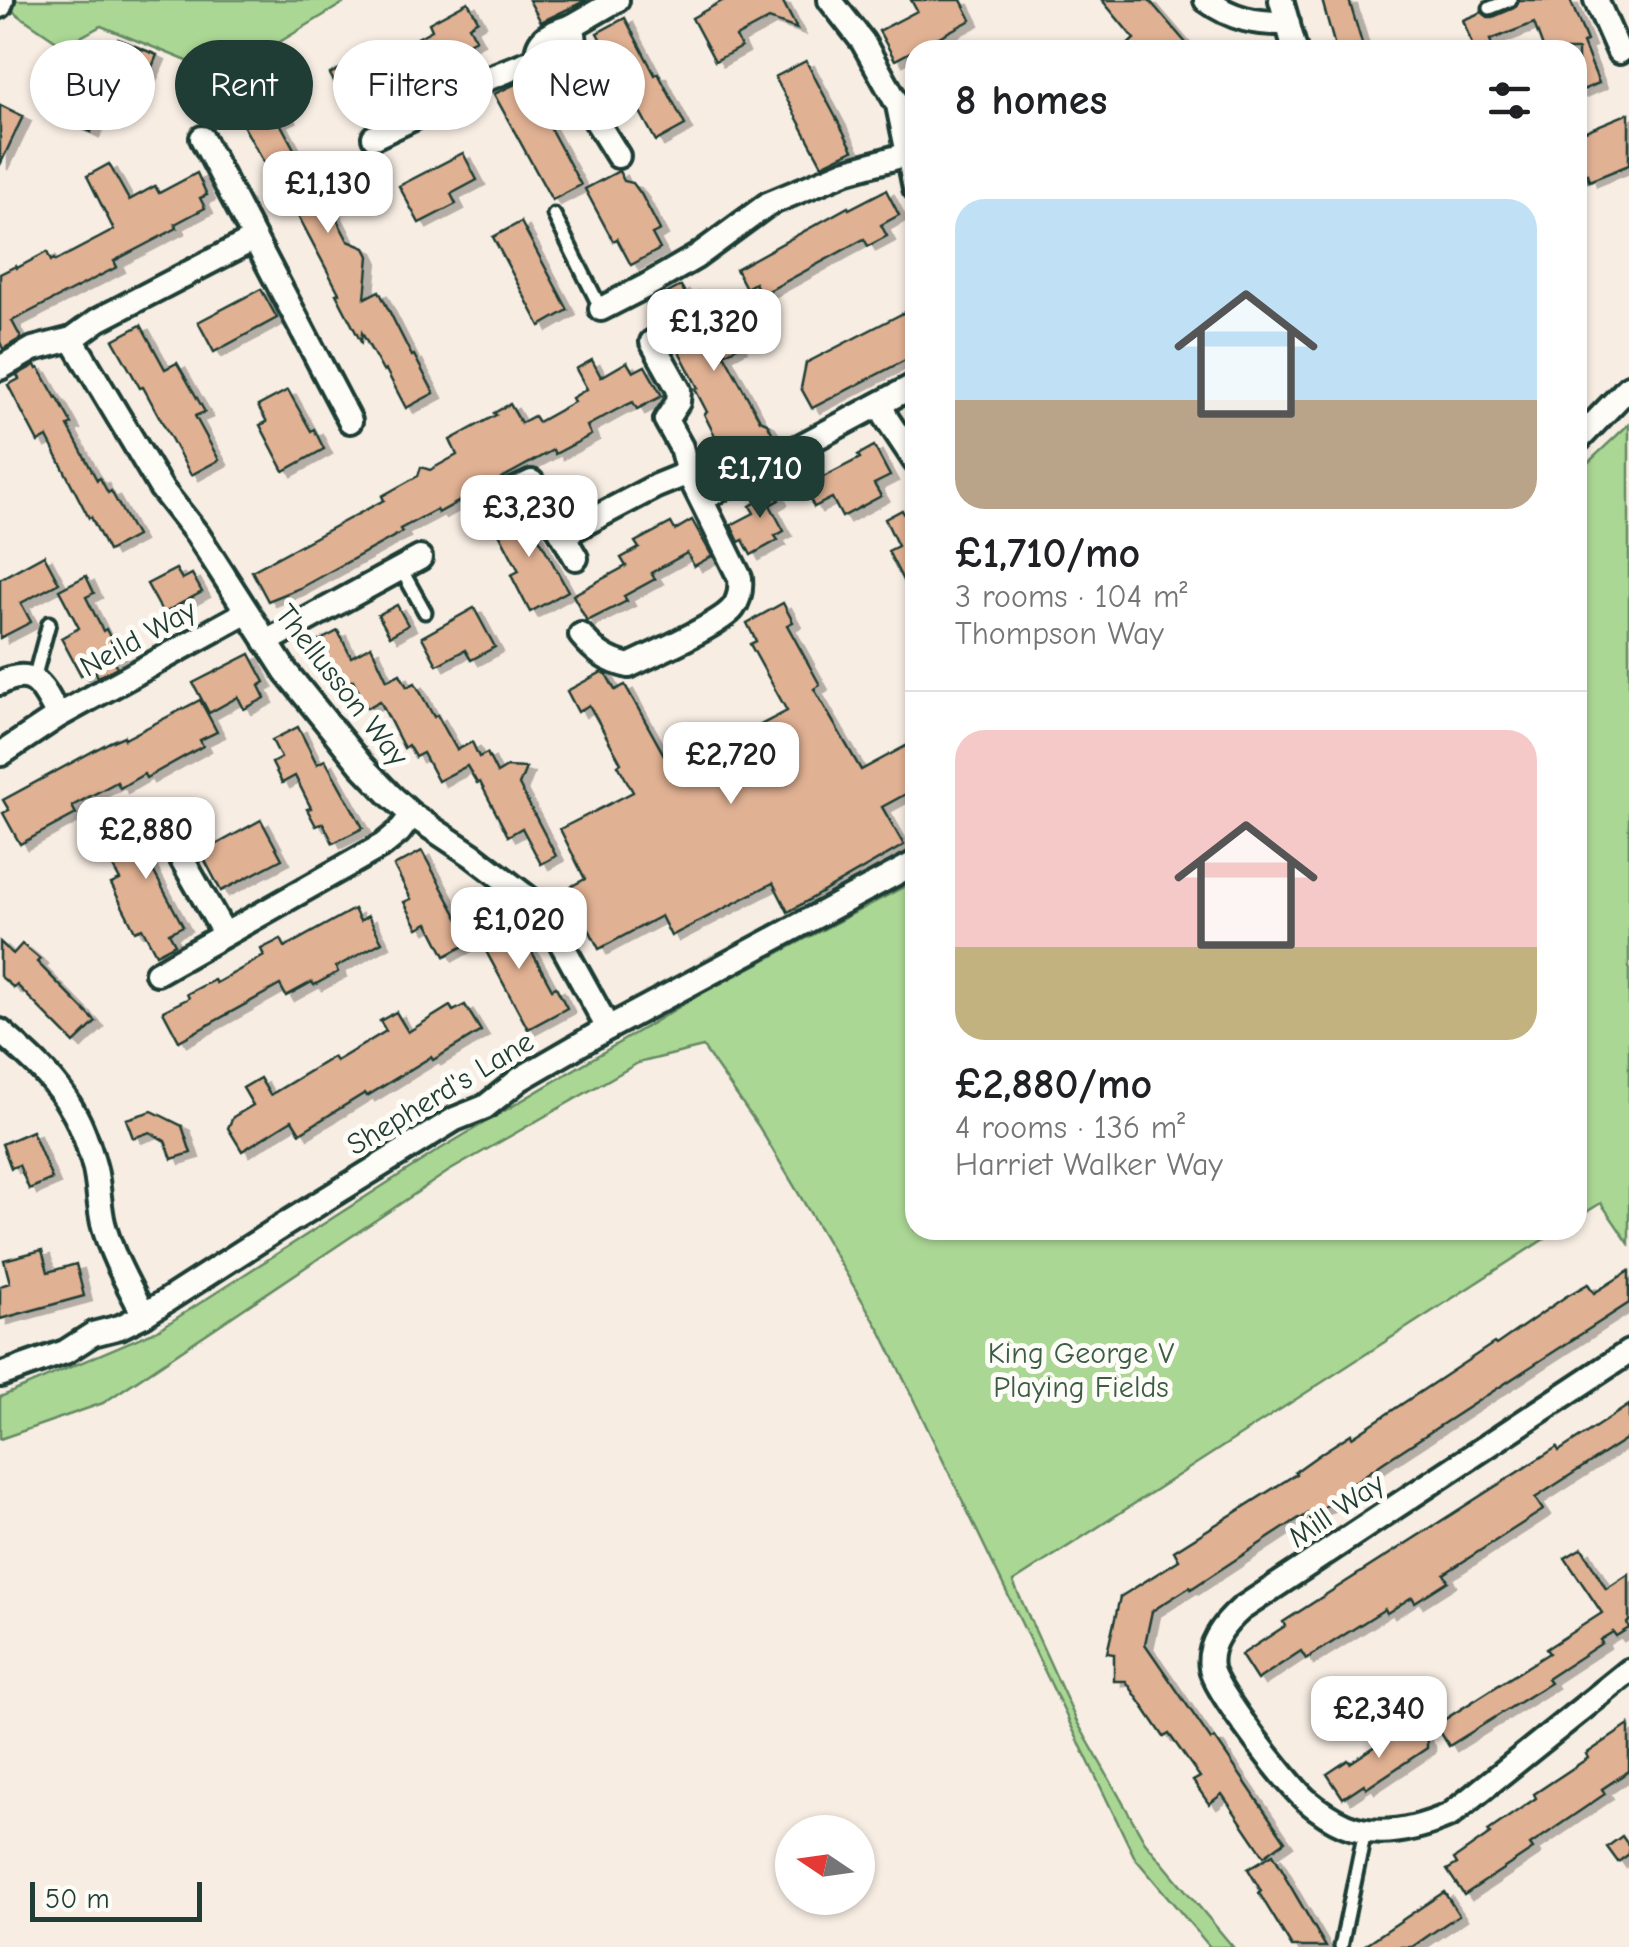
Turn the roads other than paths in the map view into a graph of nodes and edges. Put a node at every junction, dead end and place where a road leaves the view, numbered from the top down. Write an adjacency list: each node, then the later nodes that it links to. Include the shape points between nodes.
1 (618, 0): 8 (street)
2 (830, 0): 14 (street)
3 (1206, 0): 7 (street, via 1232,16 1265,24)
4 (1510, 0): 6 (lane)
5 (1596, 0): 12 (street)
6 (1490, 8)
7 (1285, 12): 11 (street)
8 (572, 26): 9 (street); 10 (street)
9 (542, 40)
10 (573, 40)
11 (1292, 40)
12 (1618, 52)
13 (513, 68): 16 (street)
14 (905, 98)
15 (602, 130): 19 (street)
16 (374, 136)
17 (202, 138): 21 (street)
18 (905, 155): 22 (street, via 768,204 696,256)
19 (618, 156)
20 (554, 215): 22 (lane)
21 (254, 239): 23 (street); 29 (street)
22 (600, 308)
23 (72, 339): 25 (street, via 33,349); 38 (street, Thellusson Way, via 161,488)
24 (652, 342): 32 (street, via 678,390 666,420)
25 (0, 368)
26 (1629, 387): 30 (street)
27 (905, 391): 28 (street)
28 (881, 404): 31 (street); 33 (street)
29 (350, 422)
30 (1587, 431)
31 (905, 446)
32 (688, 474): 33 (street); 35 (street)
33 (702, 499): 41 (street, via 740,578 728,613 629,666 594,652)
34 (484, 505): 35 (street, via 532,482)
35 (563, 535): 36 (street)
36 (576, 558)
37 (410, 563): 39 (lane); 42 (street)
38 (246, 612): 42 (street, Thellusson Way); 45 (street, Neild Way)
39 (425, 612)
40 (48, 623): 43 (lane)
41 (581, 634)
42 (266, 642): 47 (street, Thellusson Way, via 361,765)
43 (34, 679): 44 (street); 45 (street, Neild Way)
44 (0, 683)
45 (58, 716): 46 (street, Neild Way)
46 (0, 754)
47 (412, 815): 50 (street, via 382,845); 52 (street, Thellusson Way, via 536,905)
48 (179, 854): 50 (street)
49 (905, 868): 52 (street, Shepherd's Lane)
50 (224, 934): 51 (street)
51 (156, 973)
52 (608, 1028): 54 (street, Shepherd's Lane)
53 (0, 1031): 54 (street, via 43,1070 72,1110 94,1168 103,1224)
54 (144, 1316): 56 (street, Shepherd's Lane)
55 (1629, 1352): 58 (street, Mill Way, via 1222,1626 1211,1667 1220,1688 1304,1798)
56 (0, 1375)
57 (1629, 1671): 58 (street, via 1450,1815 1409,1829)
58 (1365, 1831): 59 (lane)
59 (1341, 1947)

